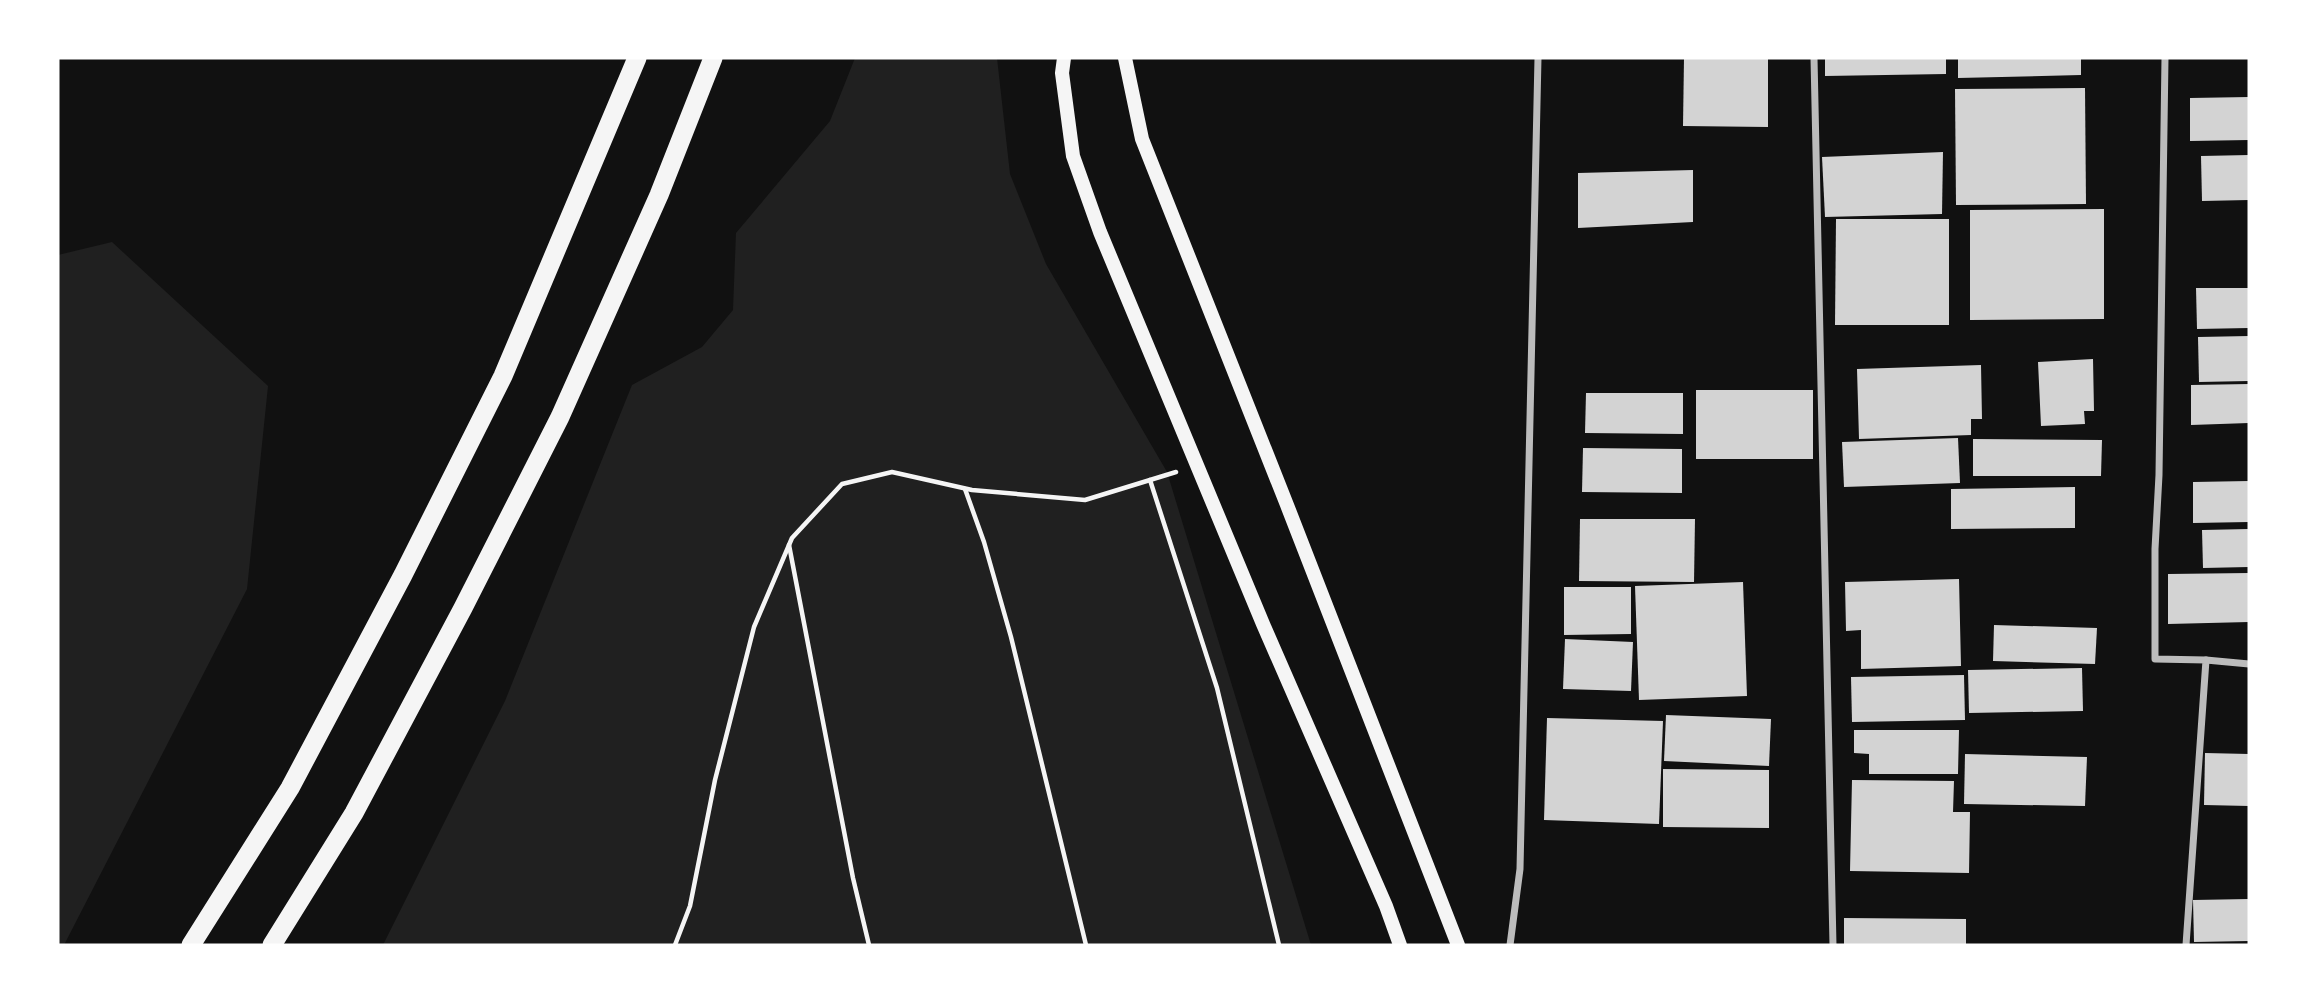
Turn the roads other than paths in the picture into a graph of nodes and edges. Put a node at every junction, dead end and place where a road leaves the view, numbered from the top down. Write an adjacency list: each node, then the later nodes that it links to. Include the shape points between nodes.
1 (636, 58): 10 (highway, via 497,388 290,788)
2 (713, 58): 11 (highway, via 659,195 560,417 354,813)
3 (1064, 58): 12 (main road, via 1073,156 1100,232)
4 (1125, 58): 13 (main road, via 1142,139)
5 (1538, 58): 14 (street, via 1520,869)
6 (1814, 58): 15 (street)
7 (2165, 58): 8 (street, via 2155,659)
8 (2206, 660): 9 (street); 16 (street)
9 (2249, 664)
10 (191, 945)
11 (272, 945)
12 (1400, 945)
13 (1458, 945)
14 (1510, 945)
15 (1833, 945)
16 (2186, 945)

